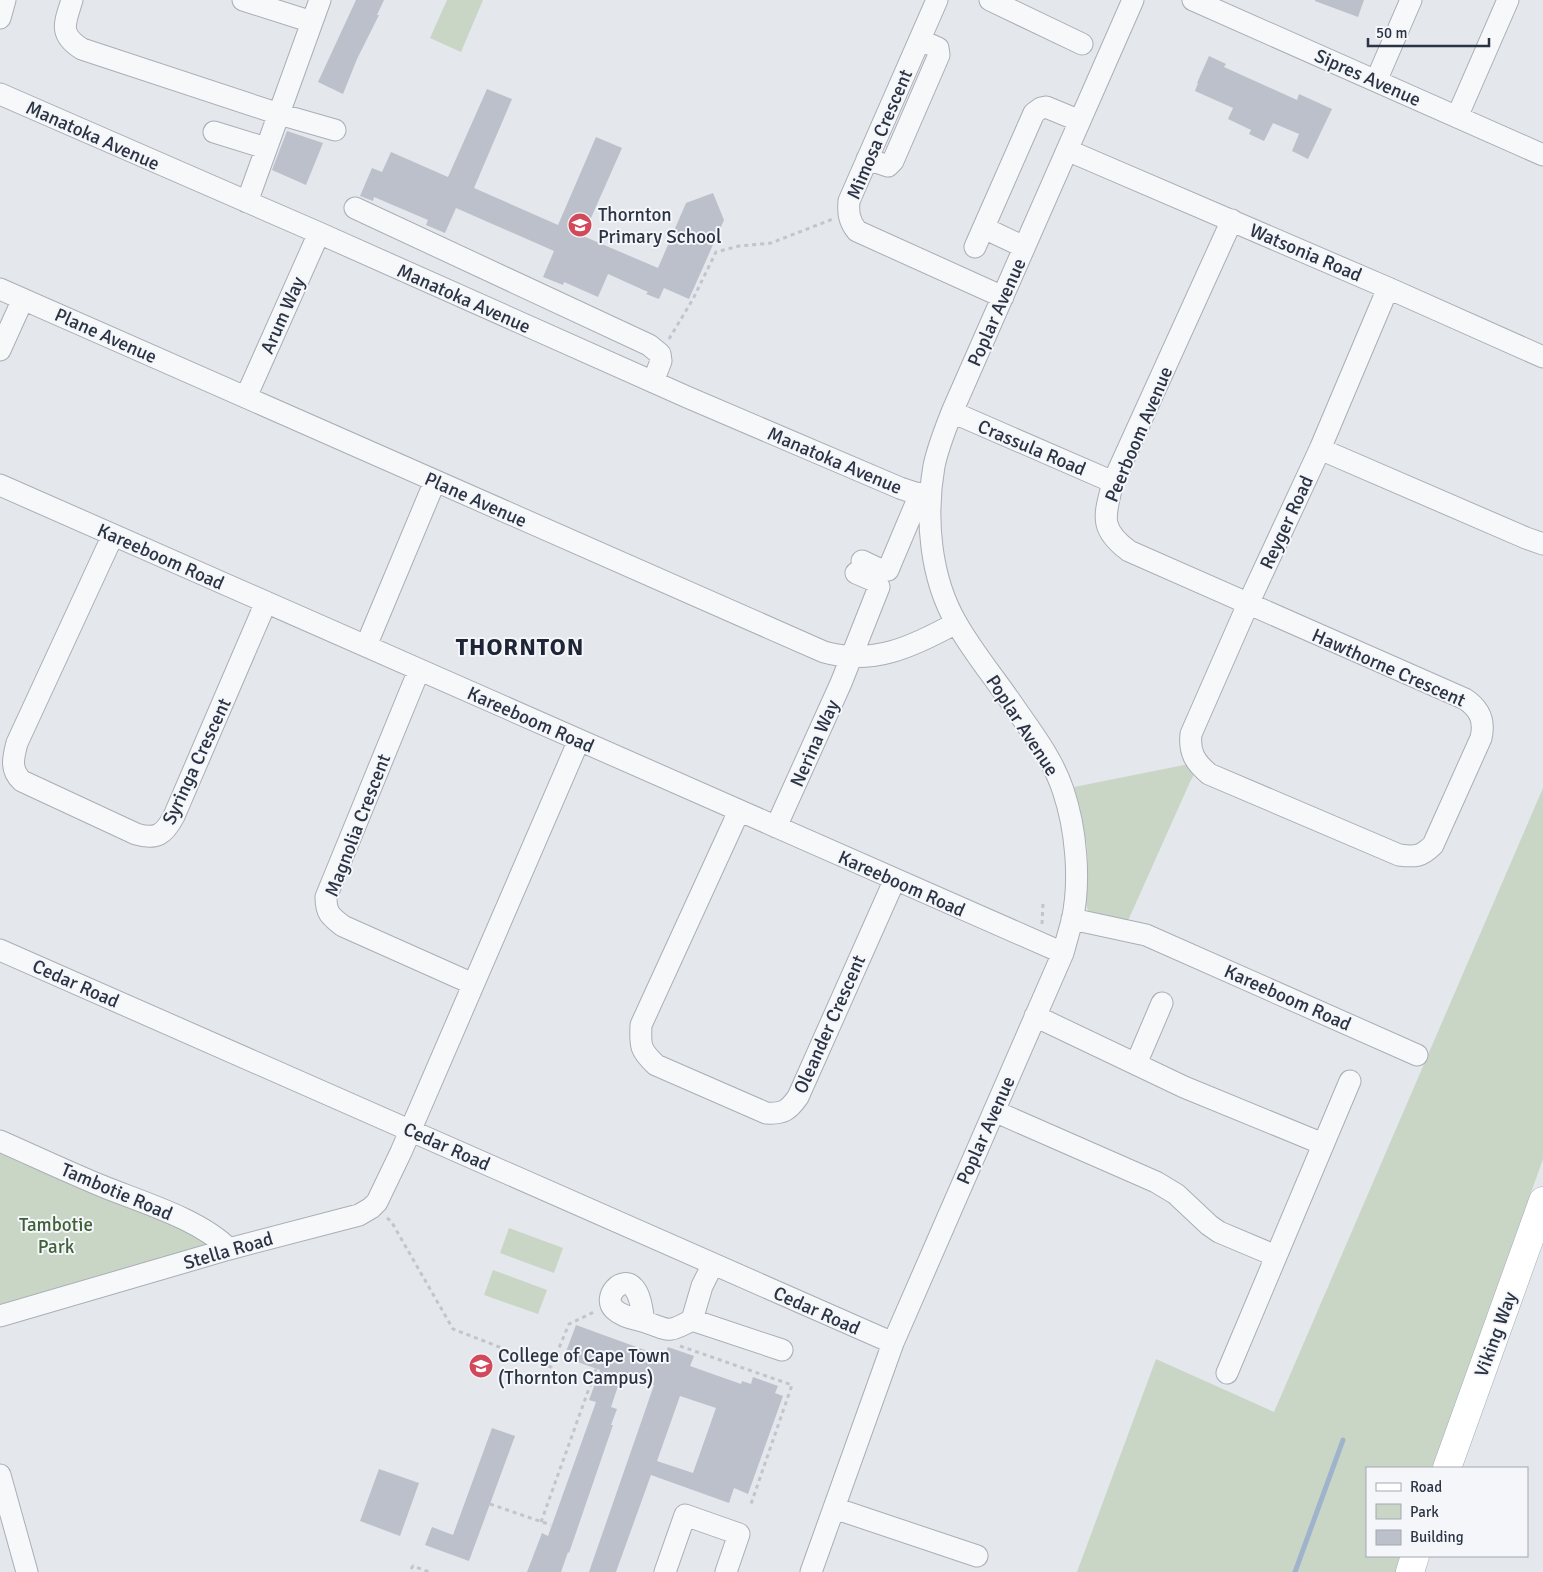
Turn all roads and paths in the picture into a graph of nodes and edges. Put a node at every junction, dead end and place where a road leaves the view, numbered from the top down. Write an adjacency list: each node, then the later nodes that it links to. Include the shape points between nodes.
1 (5, 0): 12 (street)
2 (72, 0): 17 (street, via 64,24 66,35 82,49)
3 (243, 0): 13 (street)
4 (320, 0): 13 (street)
5 (937, 0): 27 (street, Mimosa Crescent, via 849,200)
6 (990, 0): 14 (street)
7 (1133, 0): 19 (street, Poplar Avenue)
8 (1193, 0): 11 (street, Sipres Avenue)
9 (1411, 0): 15 (street)
10 (1508, 0): 18 (street)
11 (1219, 5): 15 (street, Sipres Avenue)
12 (0, 18)
13 (312, 22): 17 (street)
14 (1082, 44)
15 (1376, 81): 18 (street, Sipres Avenue)
16 (0, 94): 25 (street, Manatoka Avenue)
17 (279, 114): 20 (street); 22 (street)
18 (1457, 117): 24 (street, Sipres Avenue)
19 (1080, 121): 23 (street, Poplar Avenue); 29 (street, via 1046,107 1034,113)
20 (335, 130)
21 (214, 132): 22 (street)
22 (266, 148): 25 (street)
23 (1067, 150): 28 (street, Watsonia Road); 32 (street, Poplar Avenue)
24 (1543, 154)
25 (247, 202): 30 (street, Manatoka Avenue)
26 (355, 208): 38 (street, via 649,345)
27 (848, 214): 35 (street, Mimosa Crescent, via 857,231); 38 (path, via 771,243 716,252)
28 (1232, 220): 33 (street, Watsonia Road); 45 (street, Peerboom Avenue)
29 (984, 228): 31 (street); 32 (street)
30 (318, 233): 40 (street, Manatoka Avenue); 41 (street, Arum Way)
31 (975, 247)
32 (1024, 247): 35 (street, Poplar Avenue)
33 (1388, 288): 39 (street, Watsonia Road); 43 (street, Reyger Road)
34 (0, 289): 36 (street, Plane Avenue)
35 (1003, 297): 42 (street, Poplar Avenue)
36 (23, 299): 37 (street); 41 (street, Plane Avenue)
37 (0, 350)
38 (660, 354): 40 (street)
39 (1543, 357)
40 (653, 382): 47 (street, Manatoka Avenue, via 900,488)
41 (246, 397): 44 (street, Plane Avenue)
42 (952, 412): 45 (street, Crassula Road); 47 (street, Poplar Avenue)
43 (1320, 449): 49 (street); 51 (street, Reyger Road)
44 (435, 482): 53 (street); 54 (street, Plane Avenue, via 824,652)
45 (1113, 482): 51 (street, Peerboom Avenue, via 1105,513 1108,531 1118,542 1129,551)
46 (0, 485): 48 (street, Kareeboom Road)
47 (925, 494): 52 (street, Poplar Avenue, via 932,548); 54 (street, Nerina Way, via 888,570 859,567 877,582 878,587)
48 (112, 535): 50 (street, Kareeboom Road); 50 (street, Syringa Crescent, via 13,757 16,775 22,781 136,834 158,836 169,827)
49 (1543, 544)
50 (266, 602): 53 (street, Kareeboom Road)
51 (1248, 604): 57 (street, Reyger Road, via 1191,734); 57 (street, Hawthorne Crescent, via 1465,699 1481,716 1481,738 1433,844 1426,852 1414,857 1399,856 1209,774)
52 (956, 623): 54 (street, Plane Avenue, via 933,636 885,654); 62 (street, Poplar Avenue, via 1041,746 1063,788 1075,854)
53 (366, 646): 55 (street, Kareeboom Road)
54 (850, 658): 59 (street, Nerina Way)
55 (419, 670): 56 (street, Kareeboom Road); 66 (street, Magnolia Crescent, via 326,897 326,909 343,926)
56 (579, 740): 58 (street, Kareeboom Road); 66 (street)
57 (1193, 756)
58 (739, 811): 59 (street, Kareeboom Road); 60 (street, Oleander Crescent, via 641,1024 640,1041 644,1054 656,1065 766,1113 778,1114 790,1108 798,1097)
59 (776, 827): 60 (street, Kareeboom Road)
60 (895, 879): 65 (street, Kareeboom Road)
61 (1043, 903): 63 (path)
62 (1072, 919): 65 (street, Poplar Avenue); 69 (street, Kareeboom Road, via 1154,938)
63 (1042, 927)
64 (0, 950): 73 (street, Cedar Road)
65 (1063, 953): 68 (street, Poplar Avenue)
66 (473, 984): 73 (street)
67 (1162, 1003): 70 (street)
68 (1035, 1016): 70 (street); 72 (street, Poplar Avenue)
69 (1417, 1055)
70 (1136, 1064): 75 (street)
71 (1350, 1081): 75 (street)
72 (994, 1111): 79 (street, via 1166,1187 1214,1229); 86 (street, Poplar Avenue)
73 (410, 1129): 77 (street, via 382,1194); 80 (street, Cedar Road)
74 (0, 1141): 78 (street, Tambotie Road, via 177,1216 220,1239)
75 (1323, 1144): 79 (street)
76 (1543, 1200): 90 (main road, Viking Way)
77 (371, 1208): 78 (street, Stella Road, via 359,1215); 81 (path, via 391,1221 453,1329 551,1367 569,1324)
78 (229, 1249): 82 (street, Stella Road)
79 (1276, 1256): 89 (street)
80 (713, 1264): 83 (street, via 702,1286); 86 (street, Cedar Road)
81 (610, 1304): 84 (street, via 623,1315); 84 (street, via 614,1290 625,1283 631,1285 639,1298)
82 (0, 1316)
83 (692, 1320): 85 (street); 87 (street)
84 (644, 1321): 85 (street)
85 (671, 1329): 93 (path, via 677,1345 792,1385)
86 (893, 1343): 94 (street, Poplar Avenue)
87 (782, 1350)
88 (596, 1369): 95 (path)
89 (1227, 1373)
90 (1447, 1467)
91 (0, 1475): 100 (street)
92 (490, 1504): 95 (path)
93 (751, 1504)
94 (834, 1508): 97 (street); 104 (street, Poplar Avenue)
95 (541, 1522): 96 (path)
96 (551, 1525)
97 (977, 1556)
98 (1415, 1557): 105 (main road)
99 (411, 1570): 101 (path, via 413,1566)
100 (28, 1572)
101 (429, 1572)
102 (665, 1572): 103 (street, via 684,1515 739,1534)
103 (726, 1572)
104 (812, 1572)
105 (1410, 1572)

